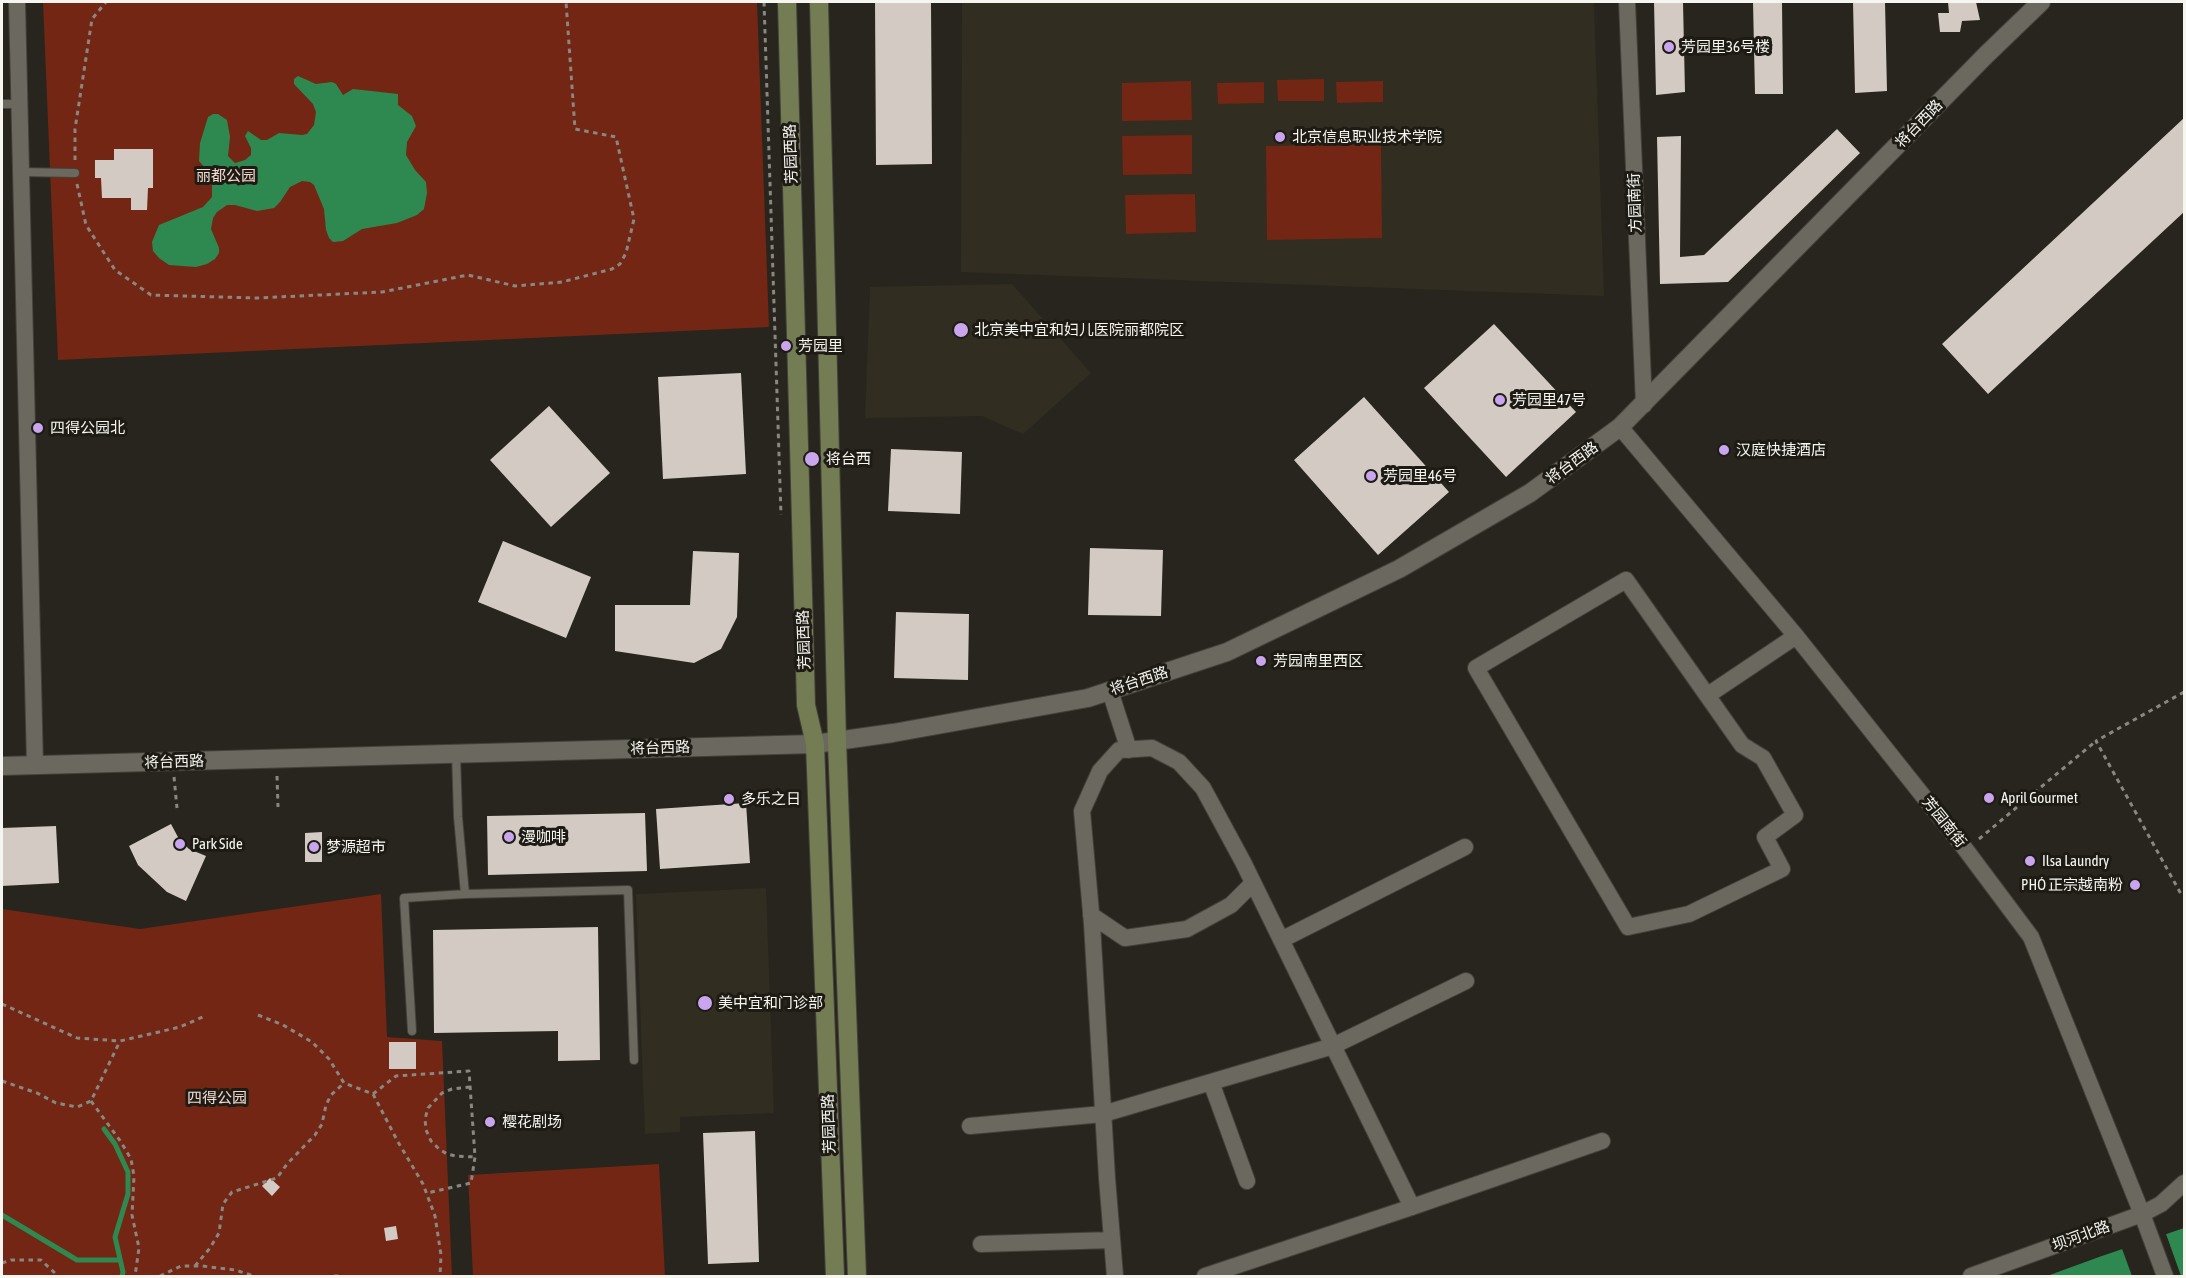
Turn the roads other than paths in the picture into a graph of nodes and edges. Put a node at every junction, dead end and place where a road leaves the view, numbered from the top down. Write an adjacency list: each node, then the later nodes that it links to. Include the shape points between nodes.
1 (16, 2): 7 (street)
2 (787, 2): 16 (main road, 芳园西路, via 806,705)
3 (819, 2): 15 (main road, 芳园西路)
4 (1627, 2): 10 (street, 方园南街)
5 (2041, 2): 10 (street, 将台西路)
6 (2, 104): 7 (lane)
7 (19, 104): 8 (street)
8 (21, 172): 9 (lane); 20 (street)
9 (75, 173)
10 (1644, 405): 11 (street, 将台西路)
11 (1620, 427): 12 (street, 芳园南街); 13 (street, 将台西路, via 1530,493 1400,569 1227,652)
12 (1796, 636): 14 (street); 37 (street, 芳园南街, via 2031,937)
13 (1110, 691): 15 (street, 将台西路, via 893,734); 17 (street)
14 (1708, 695): 14 (street, via 1626,580 1476,668 1628,927 1689,914 1782,869 1765,837 1795,815 1763,758 1742,745)
15 (837, 741): 16 (street, 将台西路); 41 (main road, 芳园西路)
16 (815, 744): 18 (street, 将台西路); 40 (main road, 芳园西路)
17 (1129, 750): 22 (street, via 1152,748 1179,762 1203,788); 24 (street, via 1119,750 1100,771 1082,811)
18 (456, 754): 20 (street, 将台西路); 23 (lane)
19 (2, 766): 20 (street, 将台西路)
20 (35, 766)
21 (1464, 847): 25 (street)
22 (1253, 883): 24 (street, via 1231,905 1187,929 1125,938); 25 (street)
23 (465, 894): 27 (lane, via 404,898); 29 (lane, via 628,890)
24 (1091, 915): 31 (street)
25 (1281, 940): 28 (street)
26 (1466, 981): 28 (street)
27 (412, 1031)
28 (1333, 1046): 30 (street); 36 (street)
29 (634, 1060)
30 (1211, 1082): 31 (street); 34 (street)
31 (1103, 1114): 32 (street); 38 (street)
32 (970, 1126)
33 (1602, 1141): 36 (street)
34 (1247, 1181)
35 (2184, 1183): 37 (street, 坝河北路)
36 (1412, 1208): 43 (street)
37 (2145, 1221): 44 (street, 坝河北路); 45 (street, 芳园南街)
38 (1112, 1240): 39 (street); 42 (street)
39 (981, 1244)
40 (835, 1276)
41 (857, 1276)
42 (1115, 1276)
43 (1205, 1276)
44 (1971, 1276)
45 (2165, 1276)

